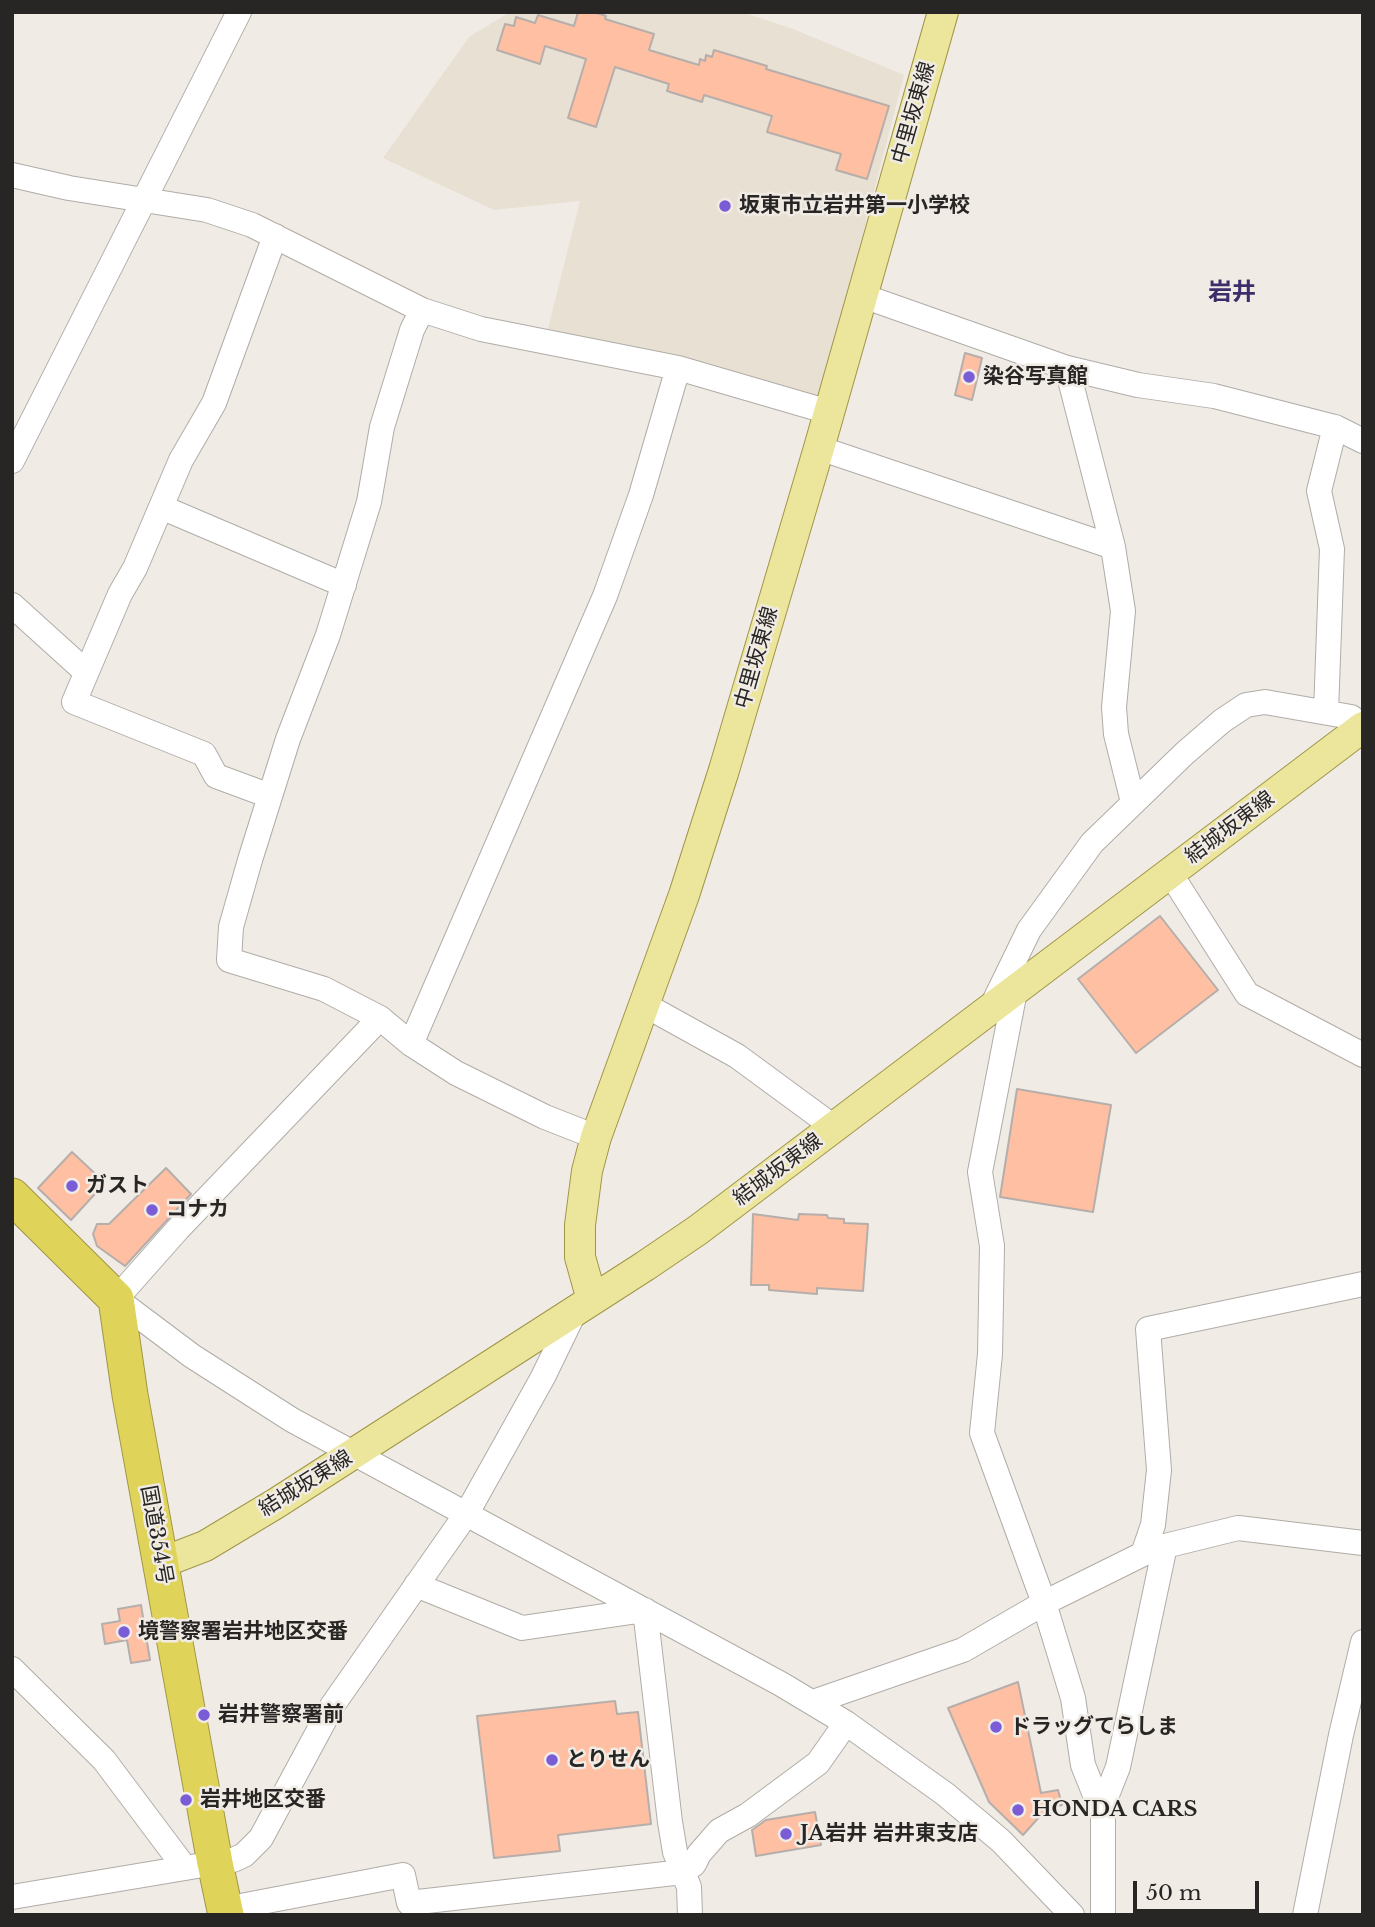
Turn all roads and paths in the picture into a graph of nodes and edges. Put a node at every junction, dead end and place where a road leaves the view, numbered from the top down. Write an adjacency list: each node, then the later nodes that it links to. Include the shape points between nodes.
1 (239, 12): 4 (street)
2 (943, 12): 6 (main road, 中里坂東線)
3 (12, 175): 4 (street)
4 (143, 199): 5 (street, via 207,210); 14 (street)
5 (275, 236): 7 (street); 15 (street, via 214,403 180,460)
6 (863, 296): 9 (street); 10 (main road, 中里坂東線)
7 (422, 310): 8 (street, via 481,329); 17 (street, via 382,427 369,502)
8 (678, 368): 10 (street); 29 (street, via 605,596)
9 (1067, 368): 11 (street, via 1214,396); 16 (street)
10 (829, 412): 13 (main road, 中里坂東線)
11 (1335, 427): 12 (street); 20 (street, via 1319,491 1332,549)
12 (1363, 441)
13 (819, 448): 16 (street); 26 (main road, 中里坂東線, via 724,770)
14 (12, 461)
15 (160, 507): 17 (street); 19 (street)
16 (1113, 547): 23 (street, via 1123,611 1114,707 1116,734)
17 (344, 585): 22 (street)
18 (12, 605): 19 (street)
19 (86, 672): 22 (street, via 74,702 204,754 216,776)
20 (1326, 712): 21 (street, via 1351,717); 23 (street, via 1265,702 1247,705 1185,752)
21 (1363, 726): 24 (main road, 結城坂東線)
22 (270, 796): 28 (street, via 231,927 229,960 324,989)
23 (1133, 802): 27 (street, via 1092,843 1029,930)
24 (1170, 873): 25 (main road, 結城坂東線); 30 (street, via 1247,994)
25 (1014, 991): 27 (main road, 結城坂東線); 43 (street, via 980,1172 992,1246 990,1354 982,1433)
26 (643, 1004): 31 (street, via 737,1056); 32 (main road, 中里坂東線)
27 (990, 1010): 31 (main road, 結城坂東線)
28 (380, 1018): 29 (street); 35 (street)
29 (411, 1044): 32 (street, via 456,1073)
30 (1363, 1055)
31 (835, 1128): 36 (main road, 結城坂東線, via 698,1230)
32 (596, 1137): 36 (main road, 中里坂東線, via 587,1171 580,1237)
33 (12, 1196): 35 (highway)
34 (1363, 1284): 40 (street, via 1148,1329 1159,1470)
35 (116, 1299): 37 (street, via 192,1356); 41 (highway, 国道354号)
36 (583, 1305): 37 (main road, 結城坂東線); 38 (street)
37 (353, 1454): 38 (street); 41 (main road, 結城坂東線, via 205,1546)
38 (467, 1513): 42 (street); 44 (street)
39 (1363, 1543): 40 (street, via 1238,1528)
40 (1154, 1550): 43 (street); 49 (street, via 1118,1767)
41 (161, 1563): 50 (highway, 国道354号)
42 (416, 1585): 44 (street, via 522,1628); 50 (street, via 332,1706 261,1838 244,1855)
43 (1044, 1603): 47 (street, via 963,1650); 49 (street, via 1073,1698 1083,1765)
44 (645, 1610): 47 (street); 51 (street, via 670,1822)
45 (1363, 1642): 57 (street)
46 (12, 1669): 50 (street, via 104,1760)
47 (813, 1702): 48 (street)
48 (846, 1723): 51 (street, via 818,1763 719,1832); 55 (street, via 1001,1841)
49 (1101, 1810): 56 (street)
50 (200, 1866): 52 (street); 53 (highway, 国道354号)
51 (683, 1872): 53 (street, via 409,1903 403,1875); 54 (street, via 689,1887)
52 (12, 1897)
53 (225, 1912)
54 (690, 1915)
55 (1072, 1915)
56 (1102, 1915)
57 (1305, 1915)

